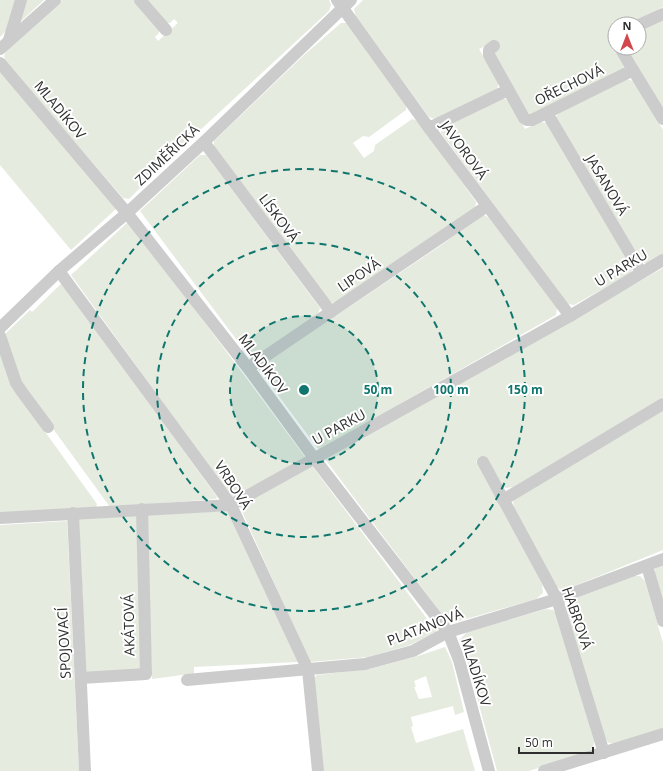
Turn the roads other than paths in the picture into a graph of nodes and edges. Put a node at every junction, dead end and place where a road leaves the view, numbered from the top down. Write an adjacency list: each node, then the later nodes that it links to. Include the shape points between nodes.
1 (21, 0): 8 (street)
2 (55, 0): 8 (street)
3 (140, 0): 7 (street)
4 (344, 3): 16 (street, JAVOROVÁ); 17 (street, ZDIMĚŘICKÁ)
5 (663, 14): 6 (street)
6 (647, 21)
7 (166, 30)
8 (4, 45)
9 (494, 46): 13 (street, OŘECHOVÁ, via 488,50 489,55)
10 (625, 56): 12 (street)
11 (0, 63): 19 (street, MLADÍKOV)
12 (633, 70): 14 (street, OŘECHOVÁ); 15 (street)
13 (508, 90): 14 (street, OŘECHOVÁ, via 524,118 532,120); 16 (street)
14 (547, 113): 22 (street, JASANOVÁ)
15 (663, 120)
16 (429, 128): 18 (street, JAVOROVÁ)
17 (204, 142): 19 (street, ZDIMĚŘICKÁ); 23 (street, LÍSKOVÁ)
18 (487, 206): 23 (street, LIPOVÁ); 24 (street, JAVOROVÁ)
19 (128, 213): 21 (street, ZDIMĚŘICKÁ); 27 (street, MLADÍKOV)
20 (663, 260): 22 (street, U PARKU)
21 (59, 271): 25 (street, ZDIMĚŘICKÁ); 33 (street, VRBOVÁ)
22 (641, 272): 24 (street, U PARKU)
23 (331, 312): 27 (street, LIPOVÁ)
24 (570, 316): 30 (street, U PARKU)
25 (0, 328)
26 (0, 336): 29 (street, via 16,383)
27 (248, 368): 30 (street, MLADÍKOV)
28 (663, 404): 32 (street)
29 (48, 427)
30 (314, 458): 33 (street, U PARKU); 41 (street, MLADÍKOV)
31 (483, 462): 32 (street, HABROVÁ)
32 (503, 500): 39 (street, HABROVÁ)
33 (231, 505): 34 (street, U PARKU); 42 (street, VRBOVÁ)
34 (142, 509): 35 (street, U PARKU); 43 (street, AKÁTOVÁ, via 146,674)
35 (73, 513): 36 (street, U PARKU); 43 (street, SPOJOVACÍ)
36 (0, 518)
37 (663, 559): 38 (street, PLATANOVÁ)
38 (647, 566): 39 (street, PLATANOVÁ); 40 (street)
39 (557, 599): 41 (street, PLATANOVÁ); 46 (street, HABROVÁ)
40 (663, 621)
41 (448, 632): 42 (street, PLATANOVÁ, via 413,651 364,664); 49 (street, MLADÍKOV, via 459,660)
42 (308, 670): 44 (street, PLATANOVÁ); 48 (street, VRBOVÁ)
43 (81, 678): 47 (street, SPOJOVACÍ)
44 (187, 680)
45 (663, 734): 46 (street)
46 (604, 753): 50 (street)
47 (85, 771)
48 (318, 771)
49 (489, 771)
50 (544, 771)

